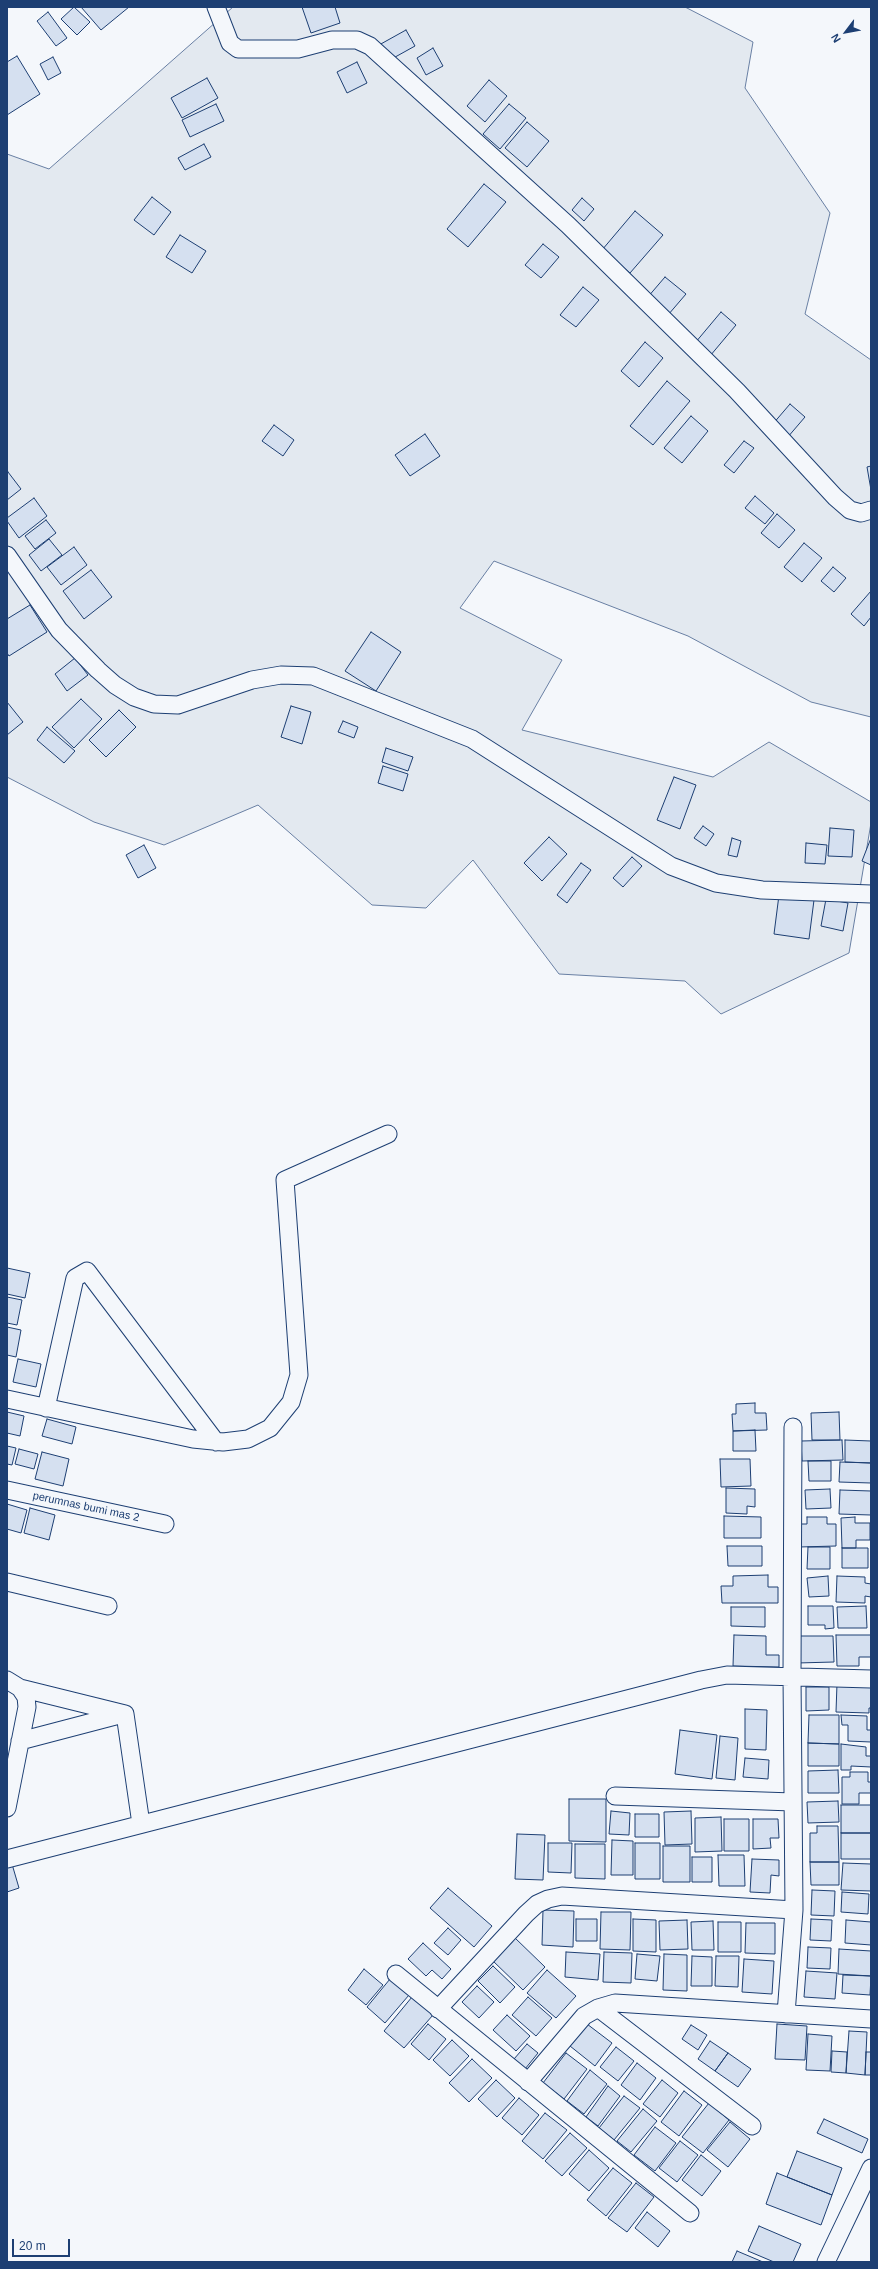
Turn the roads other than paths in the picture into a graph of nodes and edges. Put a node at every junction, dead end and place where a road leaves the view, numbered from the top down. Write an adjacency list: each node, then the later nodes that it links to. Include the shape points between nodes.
1 (216, 7): 2 (street, via 230,43 238,49 298,49 332,40 357,40 370,46 573,230 737,391 834,497 850,510 861,513)
2 (871, 510)
3 (7, 555): 4 (street, via 59,630 98,670 134,697 154,704 178,705 252,680 281,675 313,676 472,739 671,866 716,883 762,890)
4 (871, 894)
5 (388, 1134): 9 (street, via 285,1180 299,1375 291,1402 270,1428 248,1439)
6 (7, 1399): 7 (street)
7 (46, 1408): 9 (street); 9 (street, via 75,1278 87,1271)
8 (793, 1427): 14 (street)
9 (216, 1442)
10 (7, 1490): 11 (street, perumnas bumi mas 2)
11 (165, 1524)
12 (7, 1582): 13 (street)
13 (108, 1606)
14 (792, 1676): 15 (street); 21 (street); 23 (street, via 727,1675 701,1680)
15 (871, 1678)
16 (13, 1684): 17 (street); 18 (street, via 26,1697 27,1707)
17 (125, 1714): 18 (street); 23 (street)
18 (20, 1741): 19 (street)
19 (9, 1783): 22 (street)
20 (615, 1796): 21 (street)
21 (794, 1802): 25 (street)
22 (7, 1808)
23 (141, 1824): 24 (street)
24 (7, 1859)
25 (794, 1910): 28 (street, via 562,1896 548,1899 537,1904 526,1914); 29 (street)
26 (396, 1974): 28 (street)
27 (598, 2008): 29 (street, via 615,2003); 31 (street, via 584,2016); 32 (street)
28 (438, 2009): 31 (street)
29 (786, 2014): 30 (street)
30 (871, 2019)
31 (528, 2082): 34 (street)
32 (752, 2126)
33 (871, 2168): 35 (street)
34 (690, 2213)
35 (826, 2262)

